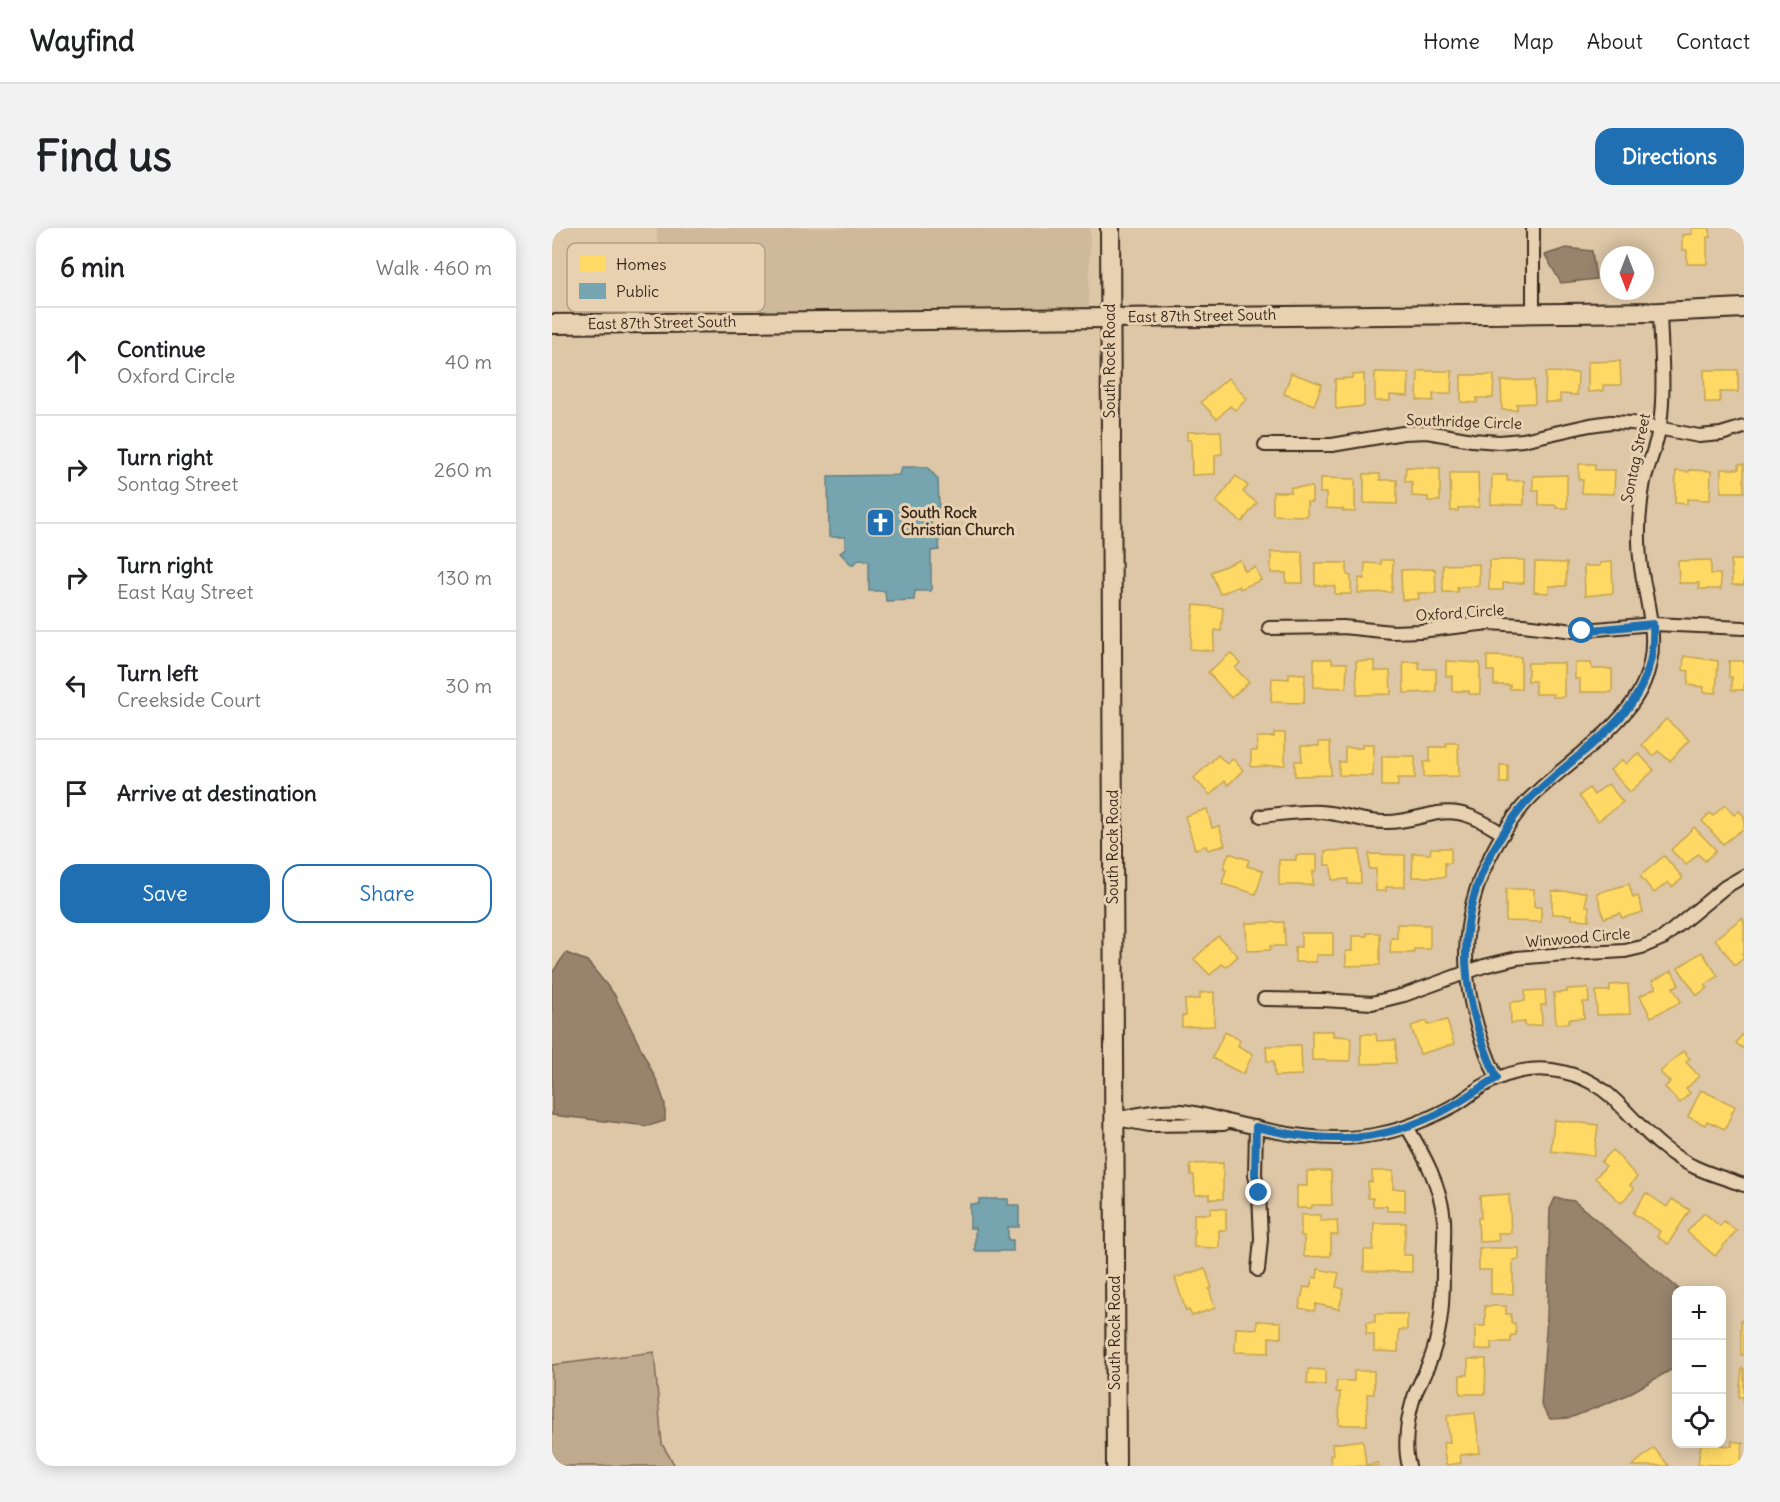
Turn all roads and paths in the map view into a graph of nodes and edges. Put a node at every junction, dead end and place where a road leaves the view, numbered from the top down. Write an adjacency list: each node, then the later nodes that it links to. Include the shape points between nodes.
1 (1110, 228): 6 (main road, South Rock Road)
2 (1533, 228): 5 (street)
3 (1744, 308): 4 (main road, East 87th Street South)
4 (1660, 312): 5 (main road, East 87th Street South); 8 (street, Sontag Street, via 1663,399)
5 (1533, 313): 6 (main road, East 87th Street South)
6 (1110, 317): 7 (main road, East 87th Street South); 20 (main road, South Rock Road)
7 (552, 324)
8 (1659, 427): 9 (street, Southridge Circle, via 1699,436); 10 (street, Southridge Circle, via 1611,422 1523,440 1472,440 1427,432 1332,446); 11 (street, Sontag Street, via 1644,482 1639,539)
9 (1744, 427)
10 (1265, 445)
11 (1653, 624): 12 (street, Oxford Circle, via 1574,631 1490,623 1392,632 1343,627); 13 (street, Oxford Circle); 15 (street, Sontag Street, via 1651,662 1635,701 1622,717 1538,790)
12 (1269, 628)
13 (1744, 628)
14 (1260, 816): 15 (street, via 1320,812 1391,823 1455,813 1484,821)
15 (1503, 834): 17 (street, Sontag Street, via 1480,879 1468,918)
16 (1744, 876): 17 (street, Winwood Circle, via 1663,938 1642,948 1517,958)
17 (1466, 973): 18 (street, Winwood Circle, via 1372,1003); 19 (street, Sontag Street, via 1475,1024)
18 (1264, 999)
19 (1497, 1078): 22 (street, via 1442,1112); 23 (street, via 1543,1069 1595,1083 1612,1095 1642,1130 1685,1163)
20 (1115, 1119): 21 (street, via 1149,1125 1234,1123); 25 (main road, South Rock Road)
21 (1256, 1127): 22 (street, via 1326,1139); 24 (street, via 1255,1175 1261,1239)
22 (1407, 1127): 26 (street, via 1431,1172 1444,1219 1443,1304 1433,1353 1412,1405 1407,1433)
23 (1744, 1185)
24 (1258, 1270)
25 (1116, 1466)
26 (1409, 1466)

